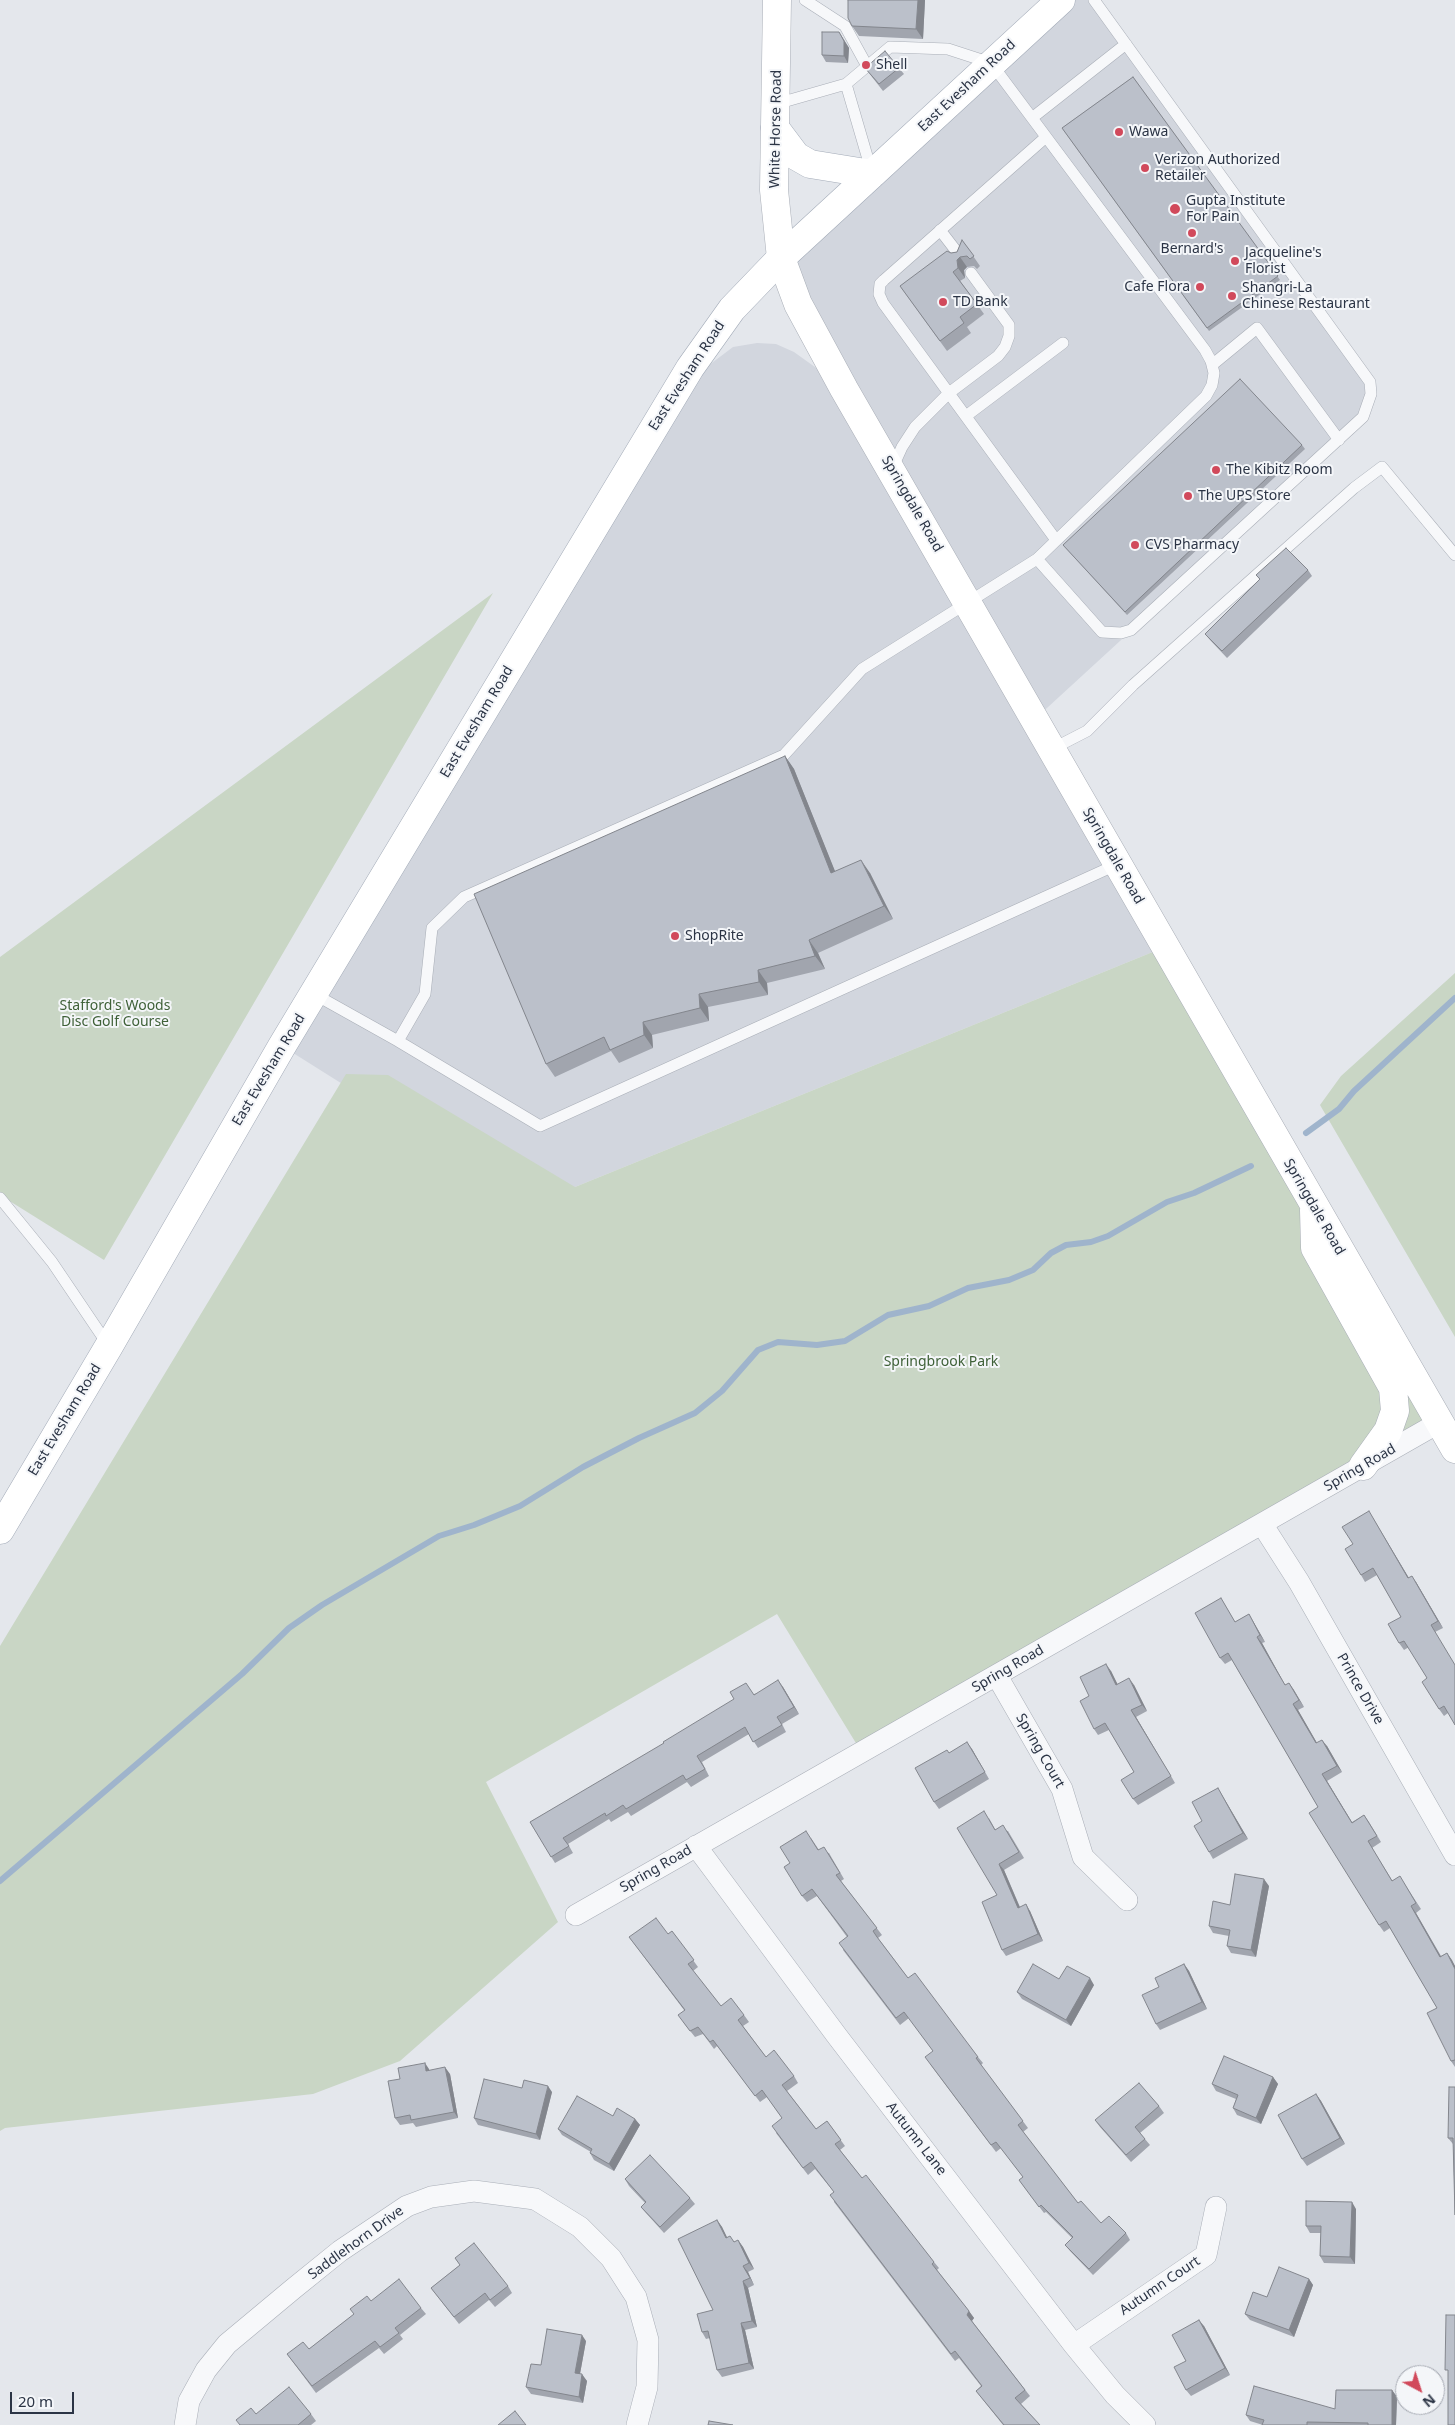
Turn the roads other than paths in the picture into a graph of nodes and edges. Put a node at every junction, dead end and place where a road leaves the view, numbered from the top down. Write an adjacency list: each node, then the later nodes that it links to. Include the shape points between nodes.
1 (777, 0): 9 (main road, White Horse Road)
2 (805, 0): 7 (lane, via 845,26)
3 (1094, 0): 5 (lane)
4 (1058, 1): 6 (main road, East Evesham Road)
5 (1126, 44): 10 (lane); 21 (lane, via 1370,382 1371,394 1363,417)
6 (991, 62): 7 (lane, via 948,49 890,47); 10 (lane); 12 (main road, East Evesham Road)
7 (867, 66): 8 (lane)
8 (846, 84): 9 (lane); 12 (lane)
9 (776, 116): 12 (main road, via 796,156 810,164); 15 (main road, White Horse Road, via 774,190)
10 (1032, 118): 11 (lane)
11 (1046, 137): 13 (lane); 18 (lane, via 1200,343)
12 (872, 174): 15 (main road, East Evesham Road)
13 (940, 230): 14 (lane); 19 (lane, via 880,284 879,294)
14 (960, 256)
15 (781, 258): 22 (main road, Springdale Road, via 798,304); 29 (main road, East Evesham Road, via 732,309 690,368)
16 (971, 273): 19 (lane, via 1009,325 1009,336 998,356)
17 (1063, 343): 20 (lane)
18 (1212, 365): 21 (lane, via 1257,328); 23 (lane, via 1212,385 1206,396)
19 (949, 393): 20 (lane); 22 (lane, via 915,427)
20 (966, 416): 23 (lane)
21 (1339, 440): 25 (lane, via 1131,630 1102,632)
22 (892, 469): 26 (main road, Springdale Road)
23 (1056, 540): 25 (lane)
24 (1455, 555): 27 (lane, via 1382,467 1354,488 1147,672 1087,731)
25 (1037, 559): 26 (lane)
26 (969, 602): 27 (main road, Springdale Road); 30 (lane, via 862,669 784,755 464,897 432,928 425,994)
27 (1052, 749): 28 (main road, Springdale Road)
28 (1118, 864): 30 (lane, via 540,1126); 32 (main road, Springdale Road)
29 (314, 994): 30 (lane); 33 (main road, East Evesham Road)
30 (398, 1042)
31 (0, 1198): 33 (lane, via 52,1262)
32 (1314, 1206): 34 (main road, Springdale Road); 36 (main road, via 1315,1248 1393,1388 1395,1411 1388,1431)
33 (109, 1346): 38 (main road, East Evesham Road)
34 (1440, 1422): 35 (main road, Springdale Road); 36 (street, Spring Road)
35 (1455, 1449)
36 (1363, 1466): 37 (street, Spring Road)
37 (1262, 1524): 39 (street, Spring Road); 41 (street, Prince Drive, via 1299,1582)
38 (0, 1530)
39 (997, 1676): 40 (street, Spring Road); 42 (street, Spring Court, via 1062,1789 1083,1856)
40 (696, 1846): 43 (street, Spring Road); 45 (street, Autumn Lane)
41 (1455, 1855)
42 (1127, 1900)
43 (576, 1915)
44 (1216, 2207): 45 (street, Autumn Court, via 1206,2255)
45 (1074, 2345): 48 (street, Autumn Lane, via 1115,2395)
46 (185, 2425): 47 (street, Saddlehorn Drive, via 189,2401 206,2370 227,2344 327,2262 408,2206 431,2197 474,2191 535,2199 580,2227 611,2258 636,2297 648,2340 647,2387)
47 (637, 2425)
48 (1145, 2425)

